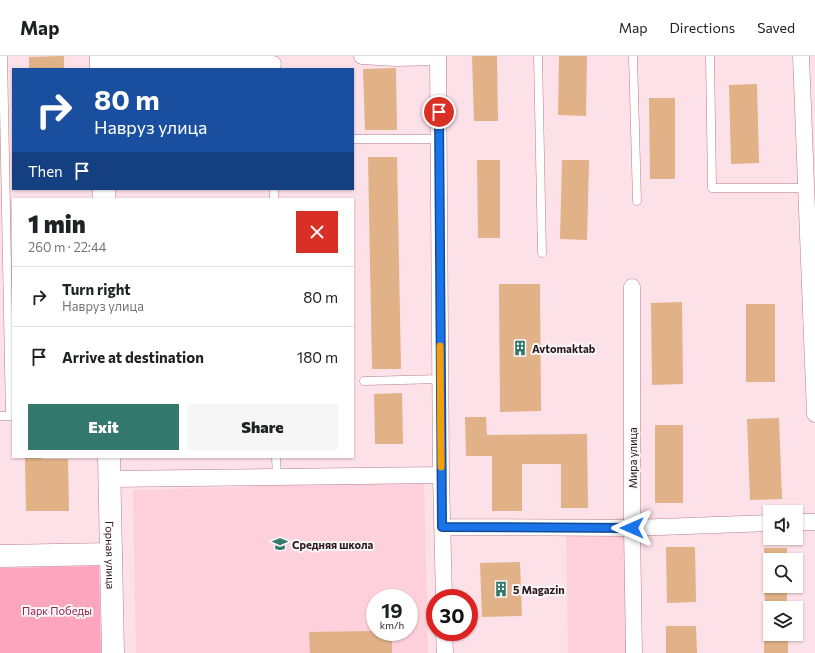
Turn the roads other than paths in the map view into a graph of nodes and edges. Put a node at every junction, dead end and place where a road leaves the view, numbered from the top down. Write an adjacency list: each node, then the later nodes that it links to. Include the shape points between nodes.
1 (3, 56): 15 (lane)
2 (362, 56): 3 (street)
3 (438, 56): 11 (street)
4 (538, 56): 14 (lane)
5 (633, 56): 13 (lane)
6 (710, 56): 12 (lane, via 712,188)
7 (801, 56): 12 (street)
8 (101, 62): 9 (street)
9 (273, 63)
10 (354, 139): 11 (lane)
11 (439, 140): 17 (street)
12 (806, 188): 19 (street)
13 (637, 201)
14 (542, 253)
15 (10, 282): 20 (lane, via 10,416)
16 (632, 287): 30 (street, Мира улица)
17 (440, 379): 18 (lane); 23 (street)
18 (364, 381)
19 (815, 414)
20 (0, 416)
21 (109, 458): 25 (street, Горная улица)
22 (276, 458): 24 (lane)
23 (441, 475): 24 (street); 29 (street)
24 (277, 477): 25 (street)
25 (110, 479): 31 (street, Горная улица)
26 (803, 522): 27 (street)
27 (815, 522)
28 (763, 523): 30 (street)
29 (442, 527): 30 (street); 33 (street)
30 (632, 528): 37 (street, Мира улица)
31 (111, 554): 32 (street); 35 (street, Горная улица)
32 (0, 556)
33 (444, 589)
34 (444, 641): 36 (street)
35 (113, 653)
36 (445, 653)
37 (634, 653)

